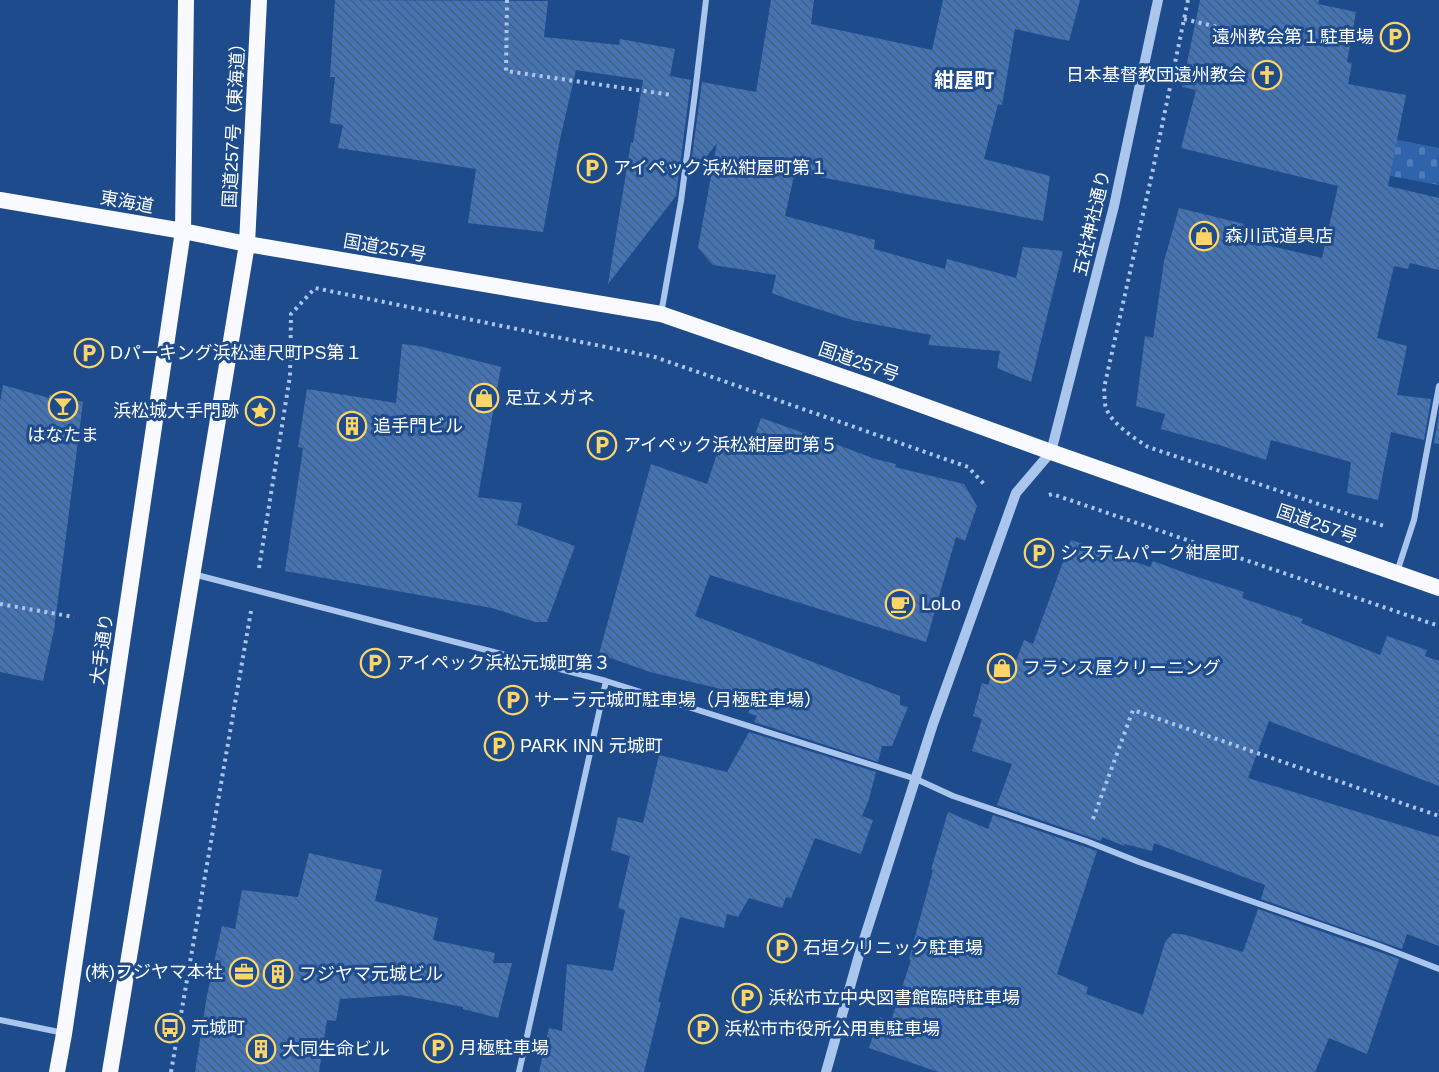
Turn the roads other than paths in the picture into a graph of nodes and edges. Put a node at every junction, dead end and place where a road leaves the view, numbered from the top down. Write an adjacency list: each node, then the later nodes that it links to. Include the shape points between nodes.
1 (186, 0): 6 (highway)
2 (259, 0): 7 (highway, 国道257号（東海道）)
3 (706, 0): 8 (street, via 681,201)
4 (1158, 0): 10 (street, 五社神社通り, via 1114,206)
5 (0, 200): 6 (highway, 東海道)
6 (183, 231): 7 (highway, 東海道); 18 (highway, 大手通り)
7 (248, 244): 8 (highway, 国道257号); 12 (highway)
8 (661, 314): 10 (highway, 国道257号)
9 (1439, 386): 11 (street, via 1414,520)
10 (1051, 452): 11 (highway, 国道257号); 15 (street, via 1016,493)
11 (1397, 573): 13 (highway, 国道257号)
12 (193, 574): 14 (street); 20 (highway)
13 (1439, 588)
14 (606, 681): 15 (street); 21 (street)
15 (916, 778): 16 (street, via 953,796); 22 (street)
16 (1439, 969)
17 (0, 1020): 18 (street)
18 (64, 1034): 19 (highway, 大手通り)
19 (57, 1072)
20 (110, 1072)
21 (519, 1072)
22 (826, 1072)

